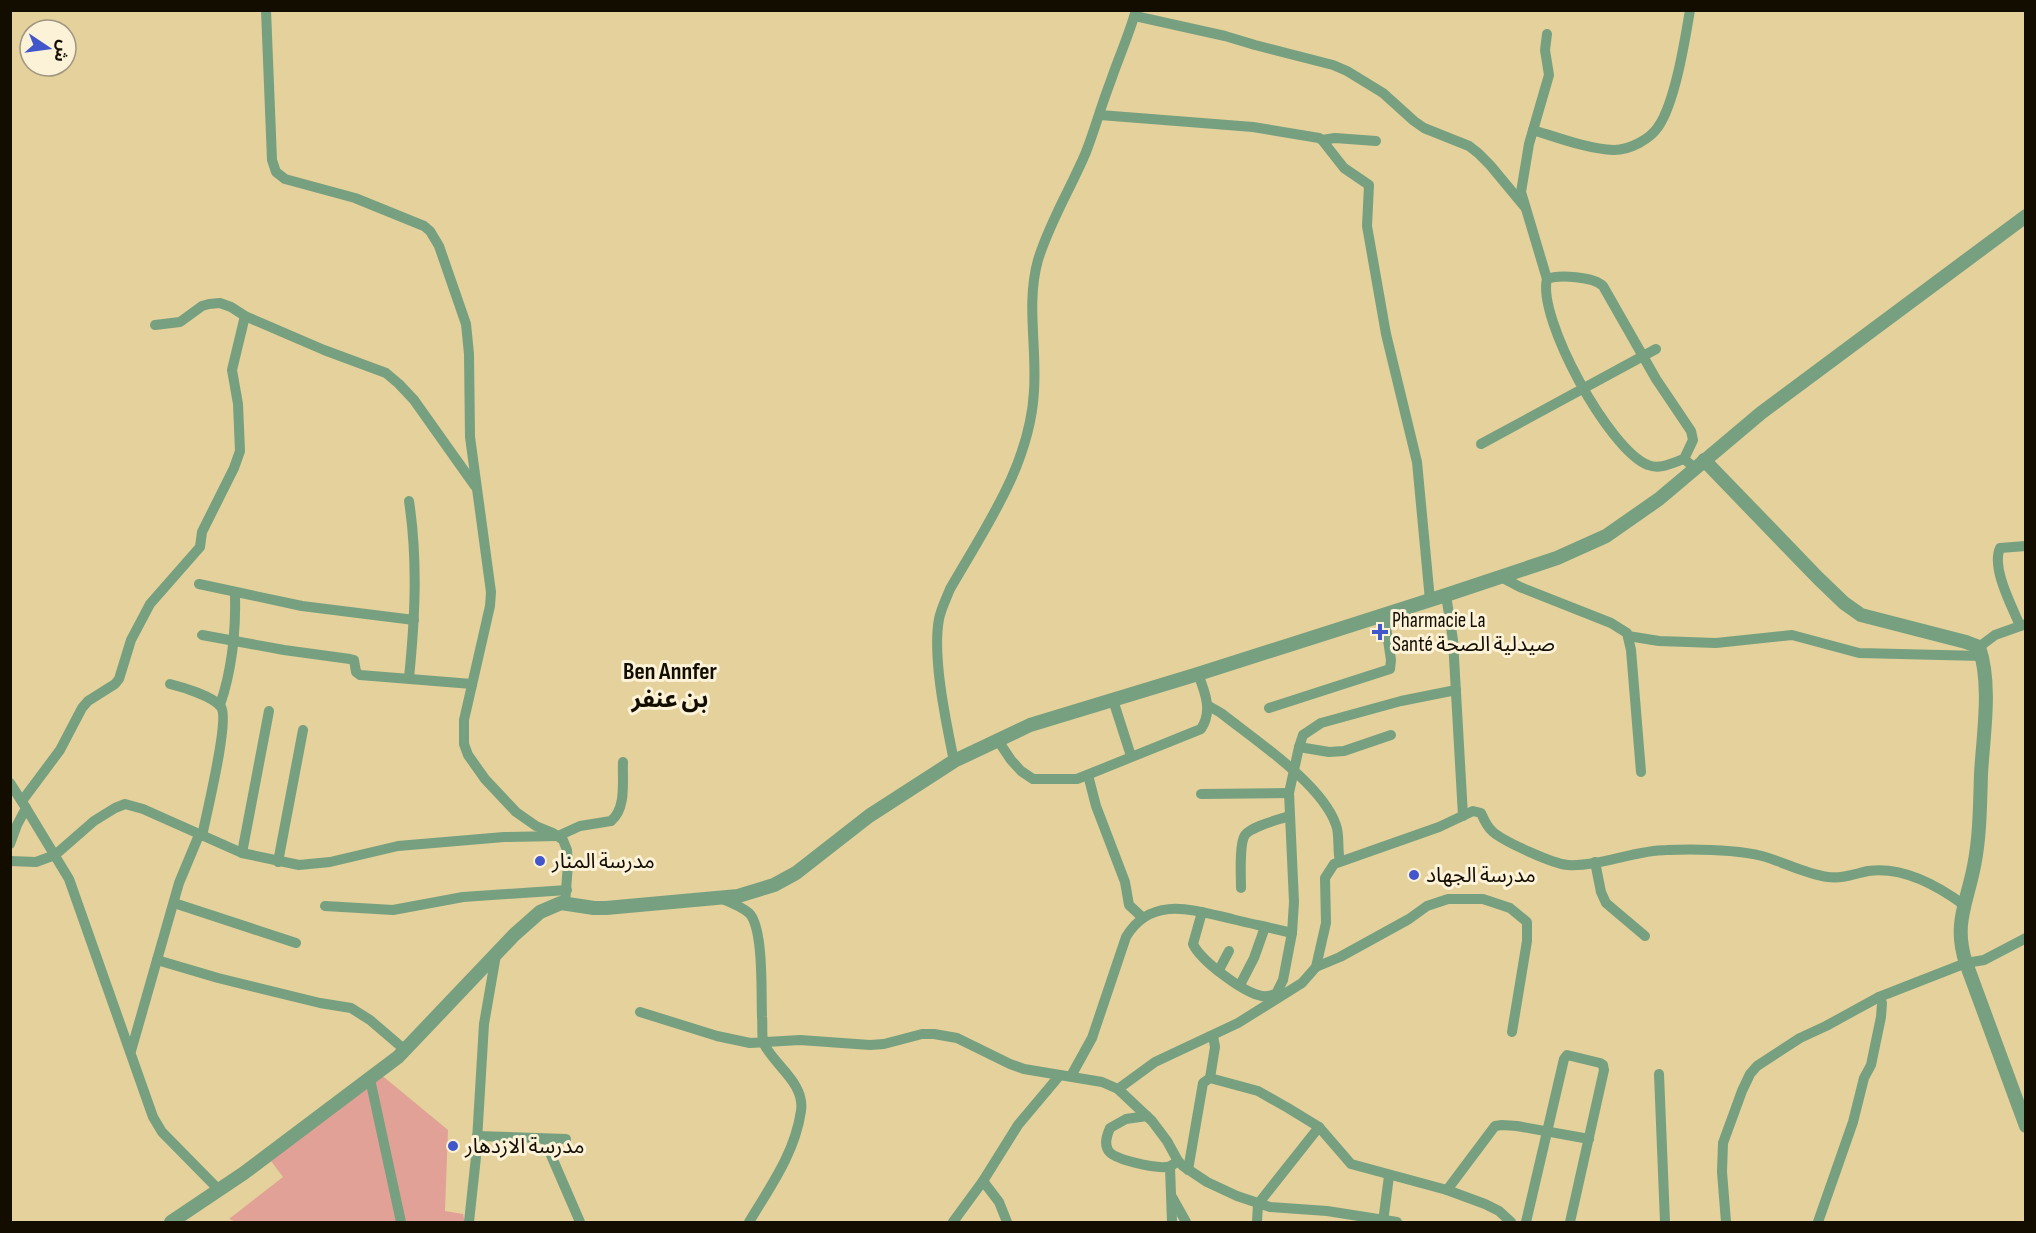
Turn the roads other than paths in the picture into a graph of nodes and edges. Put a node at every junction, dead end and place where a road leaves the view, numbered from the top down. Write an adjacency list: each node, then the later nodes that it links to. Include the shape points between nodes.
1 (266, 10): 19 (street, via 272,160 277,175 355,198 414,221 430,231 439,246 466,324 470,437)
2 (1690, 10): 6 (street, via 1667,106 1659,126 1650,135 1617,150)
3 (1135, 13): 5 (street); 9 (street, via 1347,71 1383,93 1424,128 1478,153)
4 (1547, 34): 6 (street, via 1549,75)
5 (1100, 115): 7 (street, via 1253,127); 49 (street, via 1049,229 1035,277 1031,308 1034,391 1024,449 1014,476 950,589 939,621 938,657)
6 (1533, 130): 9 (street, via 1522,182)
7 (1322, 140): 8 (street); 26 (street, via 1344,168 1370,187 1367,226 1386,334 1417,462)
8 (1376, 141)
9 (1524, 206): 11 (street)
10 (2025, 216): 18 (street)
11 (1547, 279): 15 (street, via 1556,276 1601,283); 16 (street, via 1553,318)
12 (245, 316): 13 (street, via 214,303 202,306 180,322); 19 (street, via 386,373 414,400); 57 (street, via 232,370 240,451 202,532 201,543 150,604 131,640 119,679 88,700)
13 (155, 325)
14 (1656, 349): 15 (street)
15 (1643, 357): 16 (street); 18 (street, via 1693,435)
16 (1583, 389): 17 (street); 18 (street, via 1617,439 1644,463 1667,466)
17 (1481, 444)
18 (1694, 462): 22 (street, via 1639,514 1606,536); 33 (street, via 1861,615 1966,642)
19 (477, 488): 37 (street, via 491,598)
20 (410, 501): 28 (street, via 415,558)
21 (2025, 546): 29 (street, via 2005,546 1997,554 2001,579)
22 (1501, 577): 25 (street); 31 (street, via 1611,623)
23 (199, 584): 24 (street)
24 (235, 592): 28 (street, via 302,606); 32 (street)
25 (1446, 596): 26 (street); 38 (street)
26 (1430, 600): 27 (street)
27 (1384, 614): 34 (street); 42 (street, via 1390,669)
28 (414, 620): 35 (street)
29 (2023, 625): 33 (street, via 1995,634)
30 (202, 635): 32 (street)
31 (1628, 636): 33 (street, via 1716,643 1792,634 1859,653); 52 (street)
32 (233, 641): 35 (street, via 350,659 358,675); 40 (street)
33 (1981, 652): 73 (street, via 1985,718 1978,836)
34 (1198, 674): 39 (street); 41 (street)
35 (409, 678): 37 (street)
36 (170, 684): 40 (street)
37 (472, 684): 61 (street, via 463,734 468,755 516,812)
38 (1456, 690): 47 (street, via 1321,723 1303,735); 59 (street)
39 (1113, 700): 46 (street, via 1030,724); 48 (street)
40 (220, 705): 60 (street, via 224,717 220,745)
41 (1207, 705): 48 (street, via 1206,722 1201,729); 51 (street)
42 (1269, 708)
43 (269, 711): 63 (street)
44 (303, 730): 67 (street)
45 (1391, 735): 47 (street, via 1344,751)
46 (997, 739): 49 (street); 53 (street, via 1011,760 1033,779 1077,779)
47 (1299, 747): 51 (street)
48 (1131, 756): 53 (street)
49 (954, 761): 71 (street, via 869,816 796,873 757,891)
50 (623, 762): 61 (street, via 621,806 615,818)
51 (1294, 770): 55 (street); 66 (street, via 1329,808 1338,827)
52 (1641, 772)
53 (1088, 775): 76 (street, via 1130,905)
54 (10, 783): 57 (street)
55 (1289, 793): 56 (street); 58 (street)
56 (1201, 794)
57 (24, 805): 62 (street); 64 (street)
58 (1289, 816): 69 (street, via 1245,836); 78 (street)
59 (1464, 816): 66 (street); 68 (street, via 1479,812 1495,834 1544,857 1567,865)
60 (201, 835): 63 (street); 64 (street, via 125,804 94,821); 72 (street, via 183,869)
61 (558, 836): 67 (street, via 398,846 317,865); 70 (street, via 567,850)
62 (10, 844)
63 (242, 853): 67 (street)
64 (55, 855): 65 (street, via 36,862); 95 (street, via 83,914)
65 (10, 861)
66 (1340, 861): 86 (street, via 1325,878 1326,923)
67 (278, 862)
68 (1595, 862): 73 (street, via 1666,849 1729,851 1764,857 1827,877 1894,872 1928,881); 79 (street, via 1606,903)
69 (1240, 888)
70 (566, 897): 71 (street, via 594,909); 74 (street, via 463,897 393,910); 83 (street, via 540,912)
71 (720, 898): 93 (street, via 749,913 757,930)
72 (174, 903): 81 (street); 84 (street)
73 (1964, 904): 85 (street, via 1959,935)
74 (325, 906)
75 (1202, 912): 76 (street, via 1159,910); 77 (street); 87 (street, via 1194,947)
76 (1142, 917): 97 (street, via 1126,937 1096,1029)
77 (1265, 927): 78 (street); 88 (street)
78 (1292, 933): 88 (street, via 1283,980 1276,994 1262,996)
79 (1645, 936)
80 (2025, 938): 85 (street, via 1995,955)
81 (296, 943)
82 (1229, 951): 87 (street)
83 (496, 954): 94 (street); 105 (street, via 484,1024)
84 (157, 960): 94 (street, via 351,1008); 95 (street)
85 (1966, 963): 89 (street); 102 (street)
86 (1316, 967): 91 (street, via 1427,906 1448,899 1483,899 1510,908 1527,922); 92 (street, via 1302,983)
87 (1219, 970): 88 (street)
88 (1240, 986)
89 (1880, 997): 136 (street, via 1800,1038 1750,1074 1723,1143); 137 (street, via 1881,1017 1871,1065)
90 (640, 1012): 93 (street, via 732,1041)
91 (1512, 1032)
92 (1213, 1036): 98 (street, via 1215,1047); 100 (street, via 1155,1062)
93 (763, 1043): 97 (street, via 801,1040 870,1045 934,1034 957,1038 1011,1064); 124 (street, via 801,1096 801,1110 780,1171)
94 (405, 1050): 99 (street)
95 (131, 1052): 113 (street, via 162,1132)
96 (1659, 1074): 135 (street)
97 (1066, 1076): 100 (street); 112 (street, via 1018,1125)
98 (1209, 1078): 103 (street, via 1258,1091); 110 (street, via 1203,1083)
99 (370, 1079): 113 (street); 121 (street)
100 (1118, 1089): 101 (street)
101 (1147, 1116): 109 (street, via 1167,1141); 109 (street, via 1126,1119 1110,1128 1107,1150 1122,1159)
102 (2025, 1126)
103 (1319, 1127): 111 (street, via 1348,1162); 116 (street)
104 (1547, 1133): 108 (street); 108 (street, via 1564,1059 1572,1055 1600,1063 1604,1070); 114 (street, via 1495,1126); 133 (street)
105 (477, 1136): 106 (street); 122 (street)
106 (544, 1139): 107 (street); 123 (street)
107 (566, 1139)
108 (1588, 1139): 134 (street)
109 (1174, 1164): 110 (street); 115 (street)
110 (1188, 1170): 116 (street)
111 (1389, 1176): 114 (street); 119 (street)
112 (983, 1181): 125 (street); 126 (street, via 999,1202)
113 (219, 1190): 120 (street)
114 (1447, 1190): 132 (street, via 1485,1204)
115 (1170, 1194): 127 (street); 128 (street)
116 (1258, 1204): 117 (street); 129 (street)
117 (1306, 1210): 118 (street); 130 (street)
118 (1344, 1218): 119 (street)
119 (1383, 1221): 131 (street)
120 (171, 1222)
121 (401, 1222)
122 (469, 1222)
123 (580, 1222)
124 (748, 1222)
125 (953, 1222)
126 (1007, 1222)
127 (1172, 1222)
128 (1186, 1222)
129 (1257, 1222)
130 (1304, 1222)
131 (1397, 1222)
132 (1511, 1222)
133 (1526, 1222)
134 (1570, 1222)
135 (1665, 1222)
136 (1726, 1222)
137 (1818, 1222)

